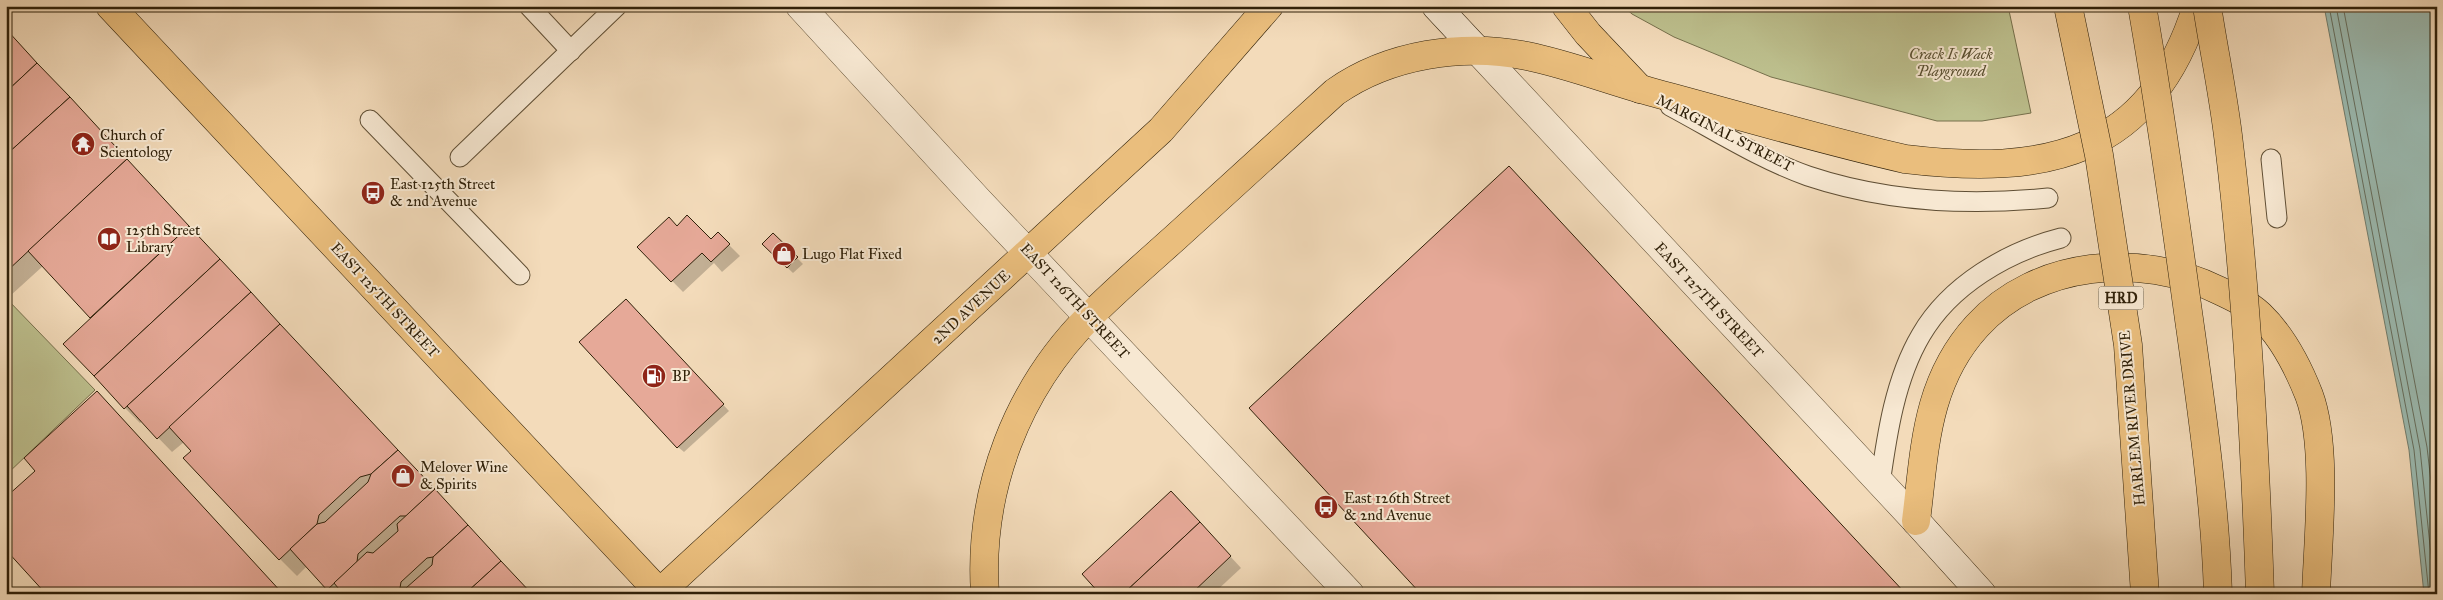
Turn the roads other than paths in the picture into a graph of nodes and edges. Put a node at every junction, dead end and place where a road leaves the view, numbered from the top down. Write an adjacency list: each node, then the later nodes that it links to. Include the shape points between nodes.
1 (110, 6): 26 (main road, EAST 125TH STREET)
2 (528, 6): 12 (lane)
3 (617, 6): 12 (lane)
4 (800, 6): 21 (street, EAST 126TH STREET)
5 (1269, 6): 21 (main road, 2ND AVENUE, via 1161,130)
6 (1436, 6): 13 (street, EAST 127TH STREET)
7 (1566, 6): 14 (main road)
8 (2068, 6): 30 (main road, HARLEM RIVER DRIVE / HRD, bridge, via 2099,155 2128,344)
9 (2142, 6): 31 (main road, bridge, via 2198,379)
10 (2197, 6): 14 (main road, via 2173,62 2131,118 2094,143 2044,159 1978,164 1905,160)
11 (2206, 6): 32 (main road, bridge, via 2229,143 2243,276)
12 (570, 51): 16 (lane)
13 (1479, 52): 14 (main road, via 1528,56); 23 (main road, via 1450,52 1398,62 1375,69 1346,84); 24 (street, EAST 127TH STREET)
14 (1640, 89): 18 (lane, MARGINAL STREET, via 1765,157 1808,176 1845,186 1885,196 1927,200 2007,202)
15 (370, 120): 22 (lane)
16 (460, 157)
17 (2271, 160): 19 (lane)
18 (2048, 198)
19 (2277, 218)
20 (2061, 238): 24 (lane, via 2026,249 1963,287 1921,334 1901,382)
21 (1029, 252): 23 (street, EAST 126TH STREET); 26 (main road, 2ND AVENUE)
22 (520, 275)
23 (1089, 317): 27 (main road, via 1030,391 1005,448 989,516); 28 (street, EAST 126TH STREET)
24 (1880, 484): 25 (street, EAST 127TH STREET)
25 (1916, 521): 29 (street, EAST 127TH STREET); 33 (main road, via 1928,419 1950,363 1977,326 2016,295 2065,275 2112,266 2167,271 2212,287 2260,314 2276,333 2300,374 2310,397 2318,446)
26 (659, 593)
27 (985, 594)
28 (1350, 594)
29 (1982, 594)
30 (2145, 594)
31 (2218, 594)
32 (2260, 594)
33 (2316, 594)

